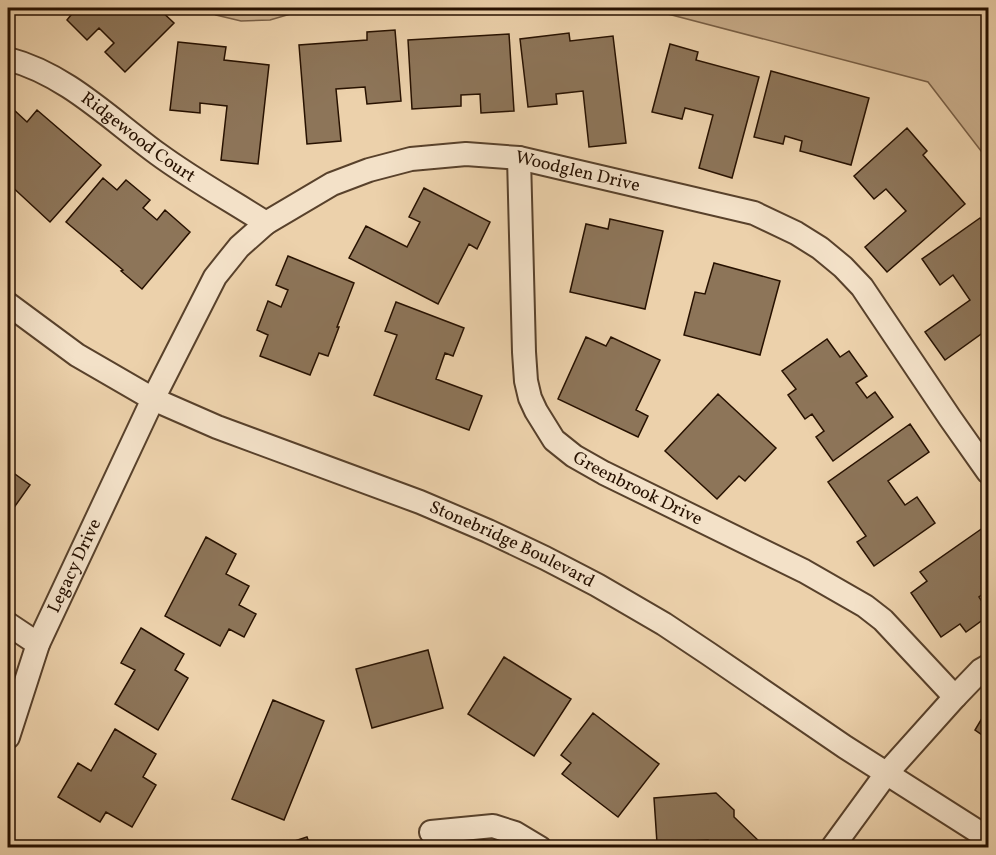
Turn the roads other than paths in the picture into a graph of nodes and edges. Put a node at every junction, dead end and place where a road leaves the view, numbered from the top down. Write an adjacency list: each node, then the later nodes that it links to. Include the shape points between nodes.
1 (8, 59): 3 (street, Ridgewood Court, via 48,74 75,90 159,154)
2 (519, 158): 3 (street, Woodglen Drive, via 466,154 411,159 332,184); 6 (street, Woodglen Drive, via 754,213 820,248 862,287); 10 (street, Greenbrook Drive, via 526,381 536,411 554,440 604,473 804,571 865,606 884,620)
3 (266, 223): 5 (street, Woodglen Drive, via 239,247 215,277)
4 (8, 304): 5 (street, Stonebridge Boulevard, via 77,355)
5 (153, 399): 8 (street, Legacy Drive); 12 (street, Stonebridge Boulevard, via 217,428 420,502 545,558 664,624)
6 (988, 472)
7 (8, 624): 8 (street)
8 (38, 644): 11 (street, Legacy Drive)
9 (988, 666): 10 (street)
10 (955, 697): 12 (street)
11 (8, 737)
12 (886, 774): 14 (street, Stonebridge Boulevard); 16 (street)
13 (432, 831): 15 (street, via 493,826)
14 (988, 838)
15 (540, 848)
16 (832, 848)

